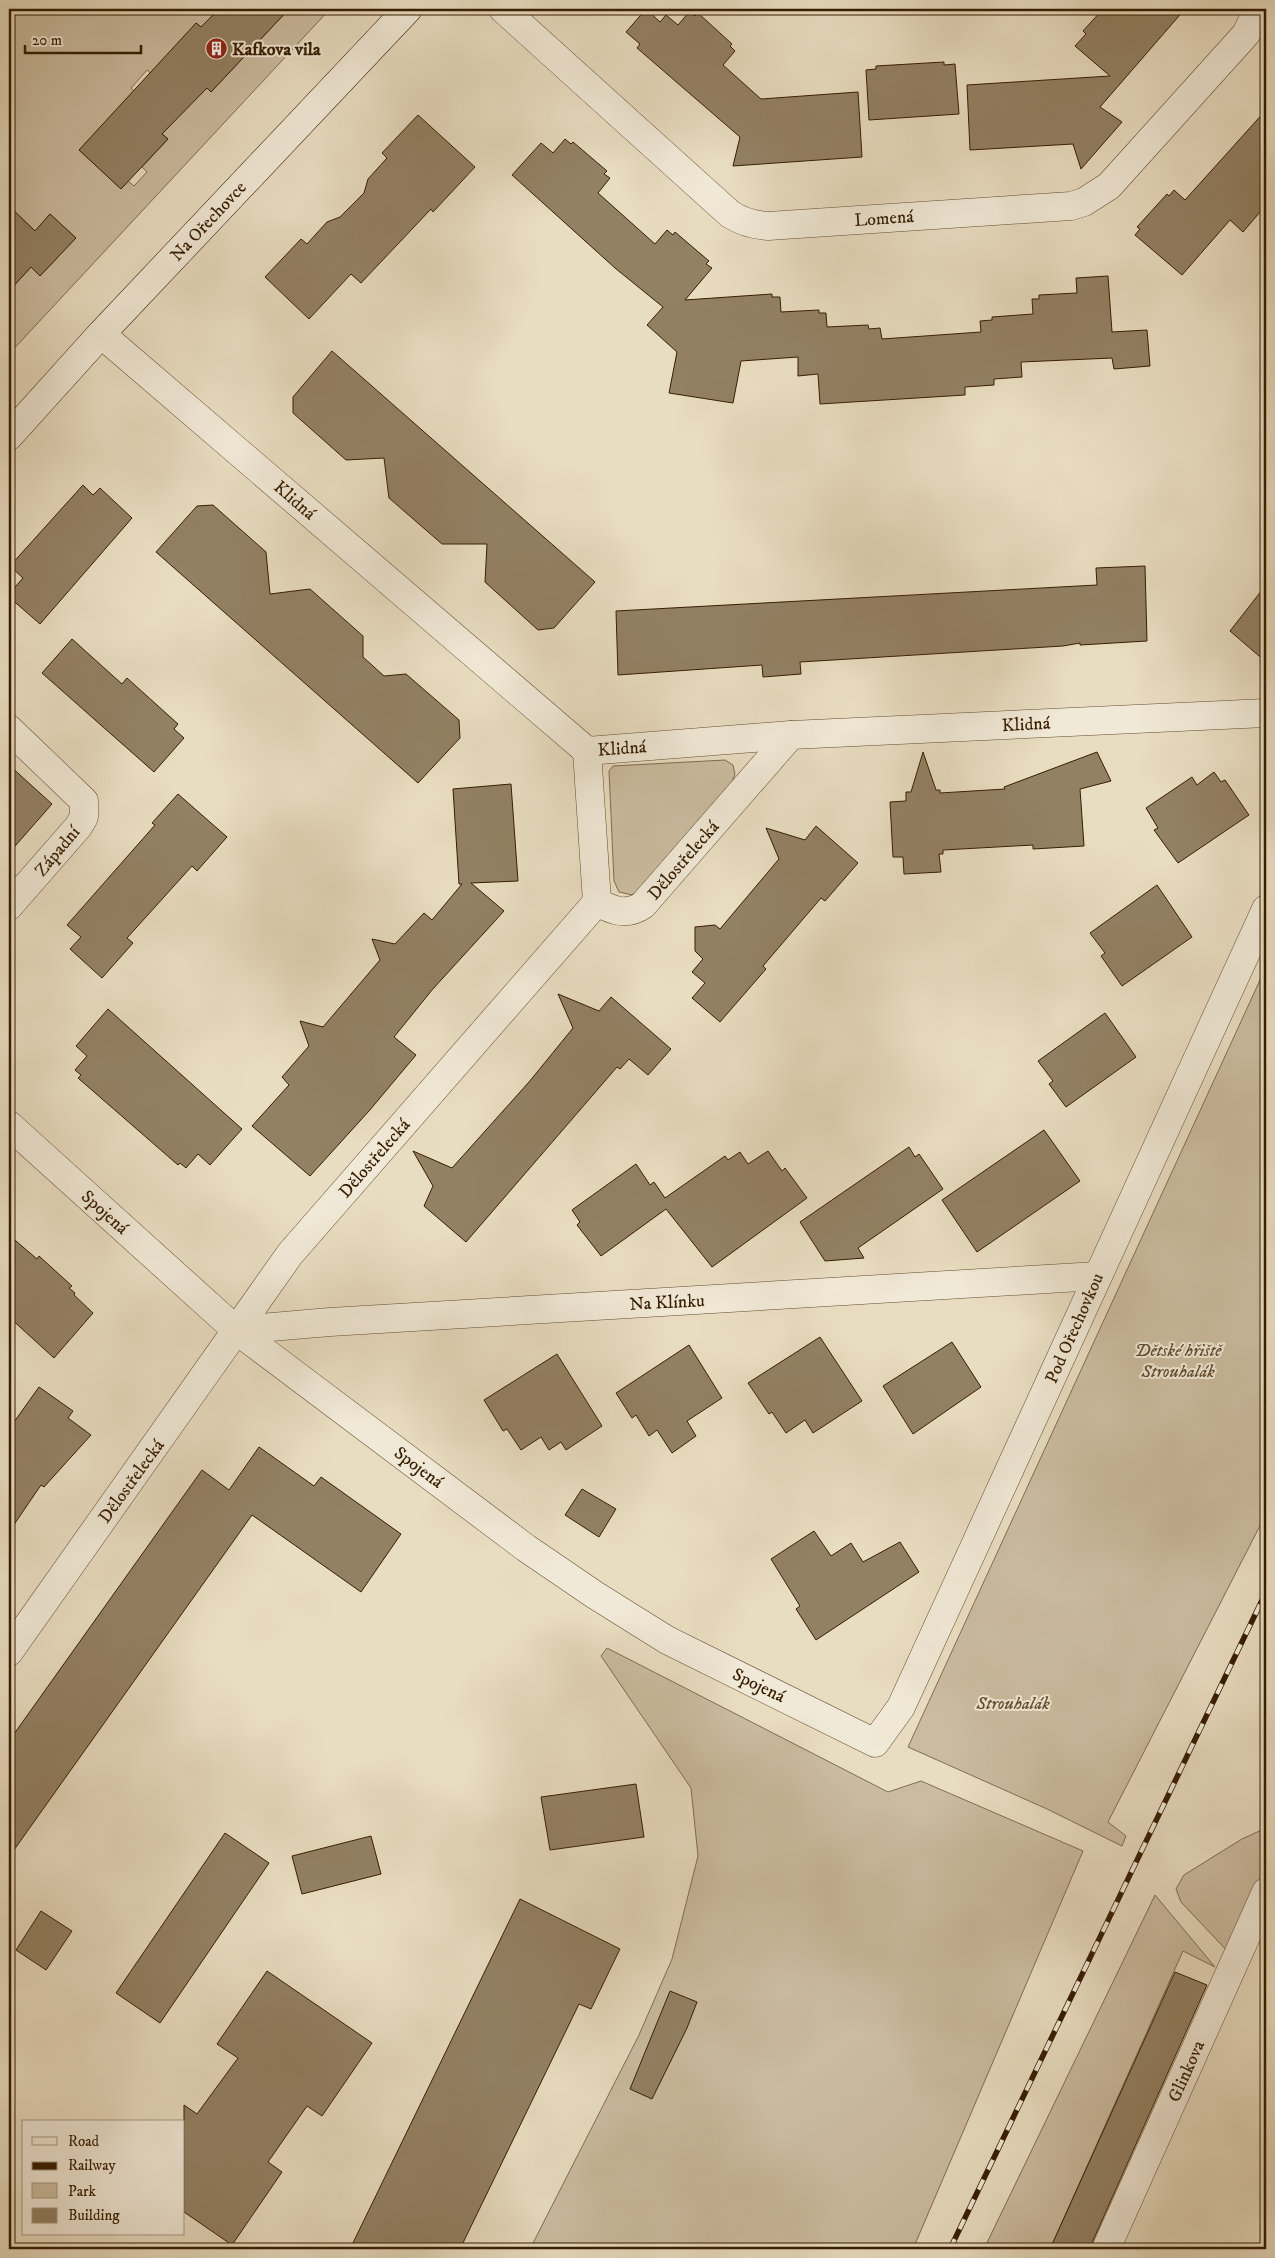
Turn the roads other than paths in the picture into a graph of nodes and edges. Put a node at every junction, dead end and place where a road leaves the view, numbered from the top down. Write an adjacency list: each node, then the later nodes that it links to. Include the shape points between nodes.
1 (408, 9): 4 (street, Na Ořechovce)
2 (503, 9): 3 (street, Lomená, via 730,214 752,225 768,226 1084,202 1109,186 1220,63 1246,34)
3 (1258, 9)
4 (101, 334): 5 (street, Na Ořechovce); 9 (street, Klidná)
5 (9, 436)
6 (1266, 714): 8 (street, Klidná)
7 (9, 729): 11 (street, Západní, via 74,790 85,807 78,827)
8 (791, 735): 9 (street, Klidná); 10 (street, Dělostřelecká, via 643,905 626,912 612,910)
9 (587, 751): 10 (street)
10 (597, 902): 15 (street, Dělostřelecká, via 290,1254)
11 (9, 906)
12 (1266, 909): 14 (street, Pod Ořechovkou)
13 (9, 1125): 15 (street, Spojená)
14 (1097, 1276): 15 (street, Na Klínku); 17 (street, Pod Ořechovkou, via 901,1707)
15 (236, 1330): 16 (street, Dělostřelecká); 17 (street, Spojená, via 526,1548 596,1595 667,1640)
16 (9, 1652)
17 (875, 1743)
18 (1266, 1892): 19 (street, Glinkova)
19 (1106, 2249)

